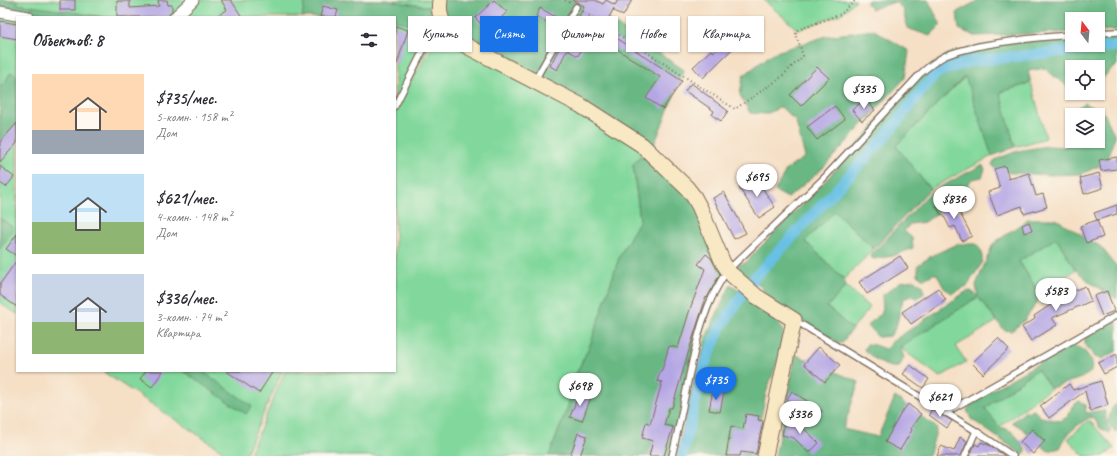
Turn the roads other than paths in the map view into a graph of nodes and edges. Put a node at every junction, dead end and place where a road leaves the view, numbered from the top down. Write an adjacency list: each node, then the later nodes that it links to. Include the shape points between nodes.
1 (193, 0): 6 (street)
2 (440, 0): 7 (street)
3 (576, 7): 13 (lane)
4 (0, 12): 5 (street)
5 (22, 16)
6 (176, 16)
7 (440, 16)
8 (1117, 32): 9 (lane)
9 (1105, 33)
10 (1065, 35): 15 (lane, via 1000,42 959,51 932,64)
11 (472, 49): 13 (street)
12 (422, 52): 14 (lane)
13 (534, 82): 15 (street, via 580,105 642,145 687,188 700,208 723,263)
14 (396, 104)
15 (730, 272): 17 (street, via 756,296); 20 (lane, via 720,280 698,334)
16 (1117, 315): 18 (lane)
17 (794, 320): 18 (lane); 21 (street)
18 (945, 413): 19 (lane)
19 (976, 431): 22 (lane); 23 (lane)
20 (672, 456)
21 (764, 456)
22 (965, 456)
23 (1013, 456)

